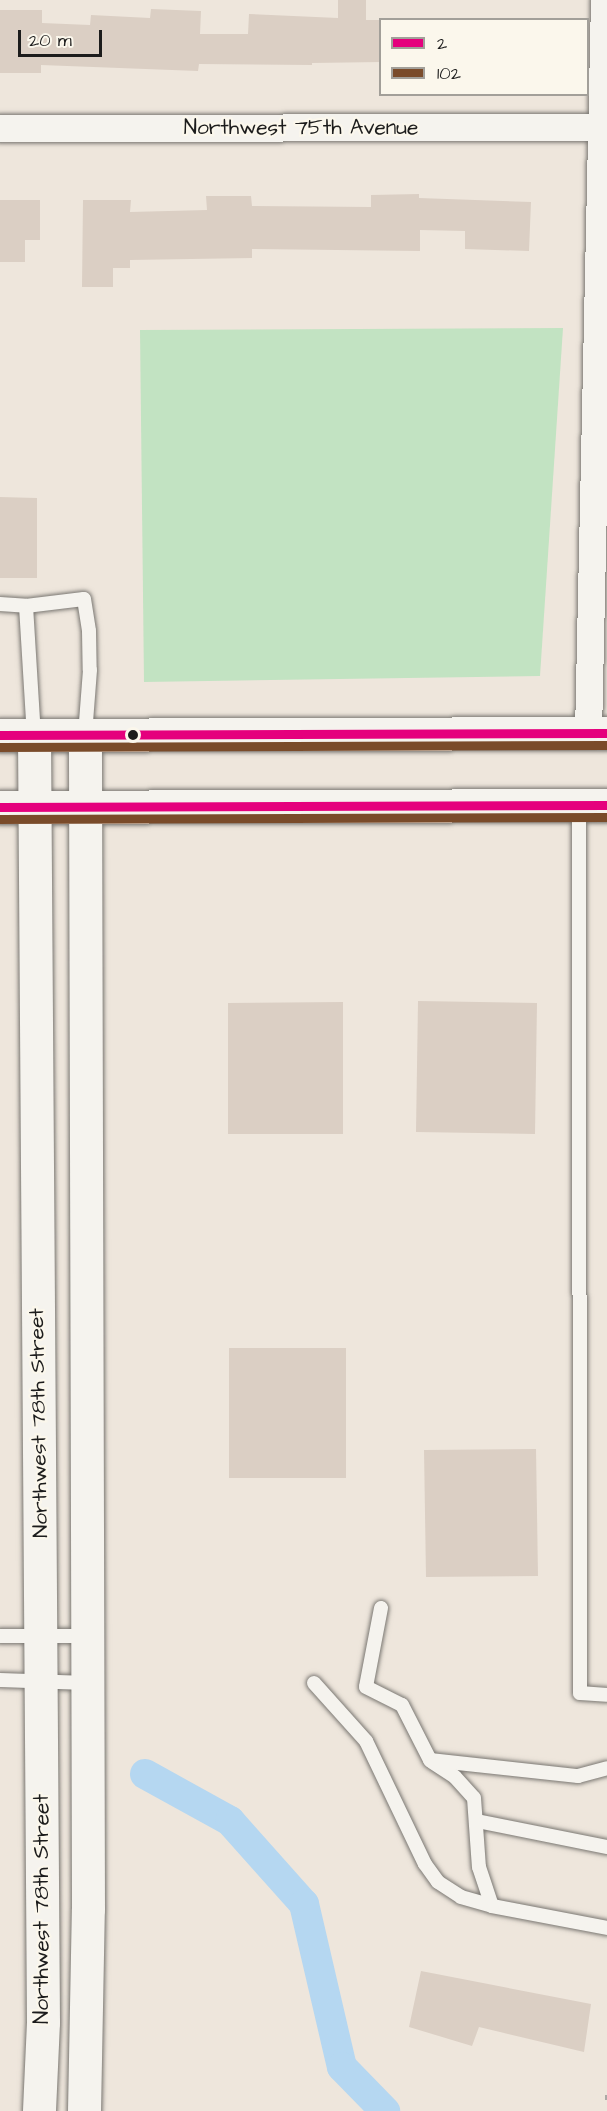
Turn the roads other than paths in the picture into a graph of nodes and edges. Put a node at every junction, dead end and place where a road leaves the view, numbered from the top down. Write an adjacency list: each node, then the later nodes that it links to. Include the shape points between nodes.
1 (604, 0): 2 (street)
2 (601, 127): 3 (street, Northwest 75th Avenue); 4 (street)
3 (0, 128)
4 (603, 220): 5 (street)
5 (599, 585): 8 (street)
6 (0, 604): 7 (lane)
7 (26, 606): 10 (lane); 11 (lane, via 84,599 90,670)
8 (597, 733): 11 (street)
9 (0, 735): 10 (street)
10 (34, 735): 11 (street); 14 (street, Northwest 78th Street)
11 (85, 735): 15 (street)
12 (593, 805): 15 (street); 24 (lane, via 578,971 579,1693)
13 (0, 807): 14 (street)
14 (34, 807): 15 (street); 18 (street, Northwest 78th Street)
15 (85, 808): 19 (street)
16 (381, 1608): 25 (lane, via 366,1687 402,1705)
17 (0, 1636): 18 (lane)
18 (41, 1636): 19 (lane); 21 (street, Northwest 78th Street)
19 (87, 1636): 22 (street)
20 (0, 1680): 21 (lane)
21 (40, 1682): 22 (lane); 31 (street, Northwest 78th Street, via 44,2022)
22 (87, 1683): 32 (street)
23 (314, 1683): 29 (lane, via 366,1741 425,1864 438,1882 461,1897)
24 (607, 1695)
25 (430, 1760): 26 (lane, via 578,1776); 27 (lane, via 455,1777 474,1798)
26 (607, 1768)
27 (477, 1821): 28 (lane); 29 (lane, via 479,1867)
28 (607, 1847)
29 (492, 1906): 30 (lane)
30 (607, 1928)
31 (39, 2111)
32 (84, 2111)

